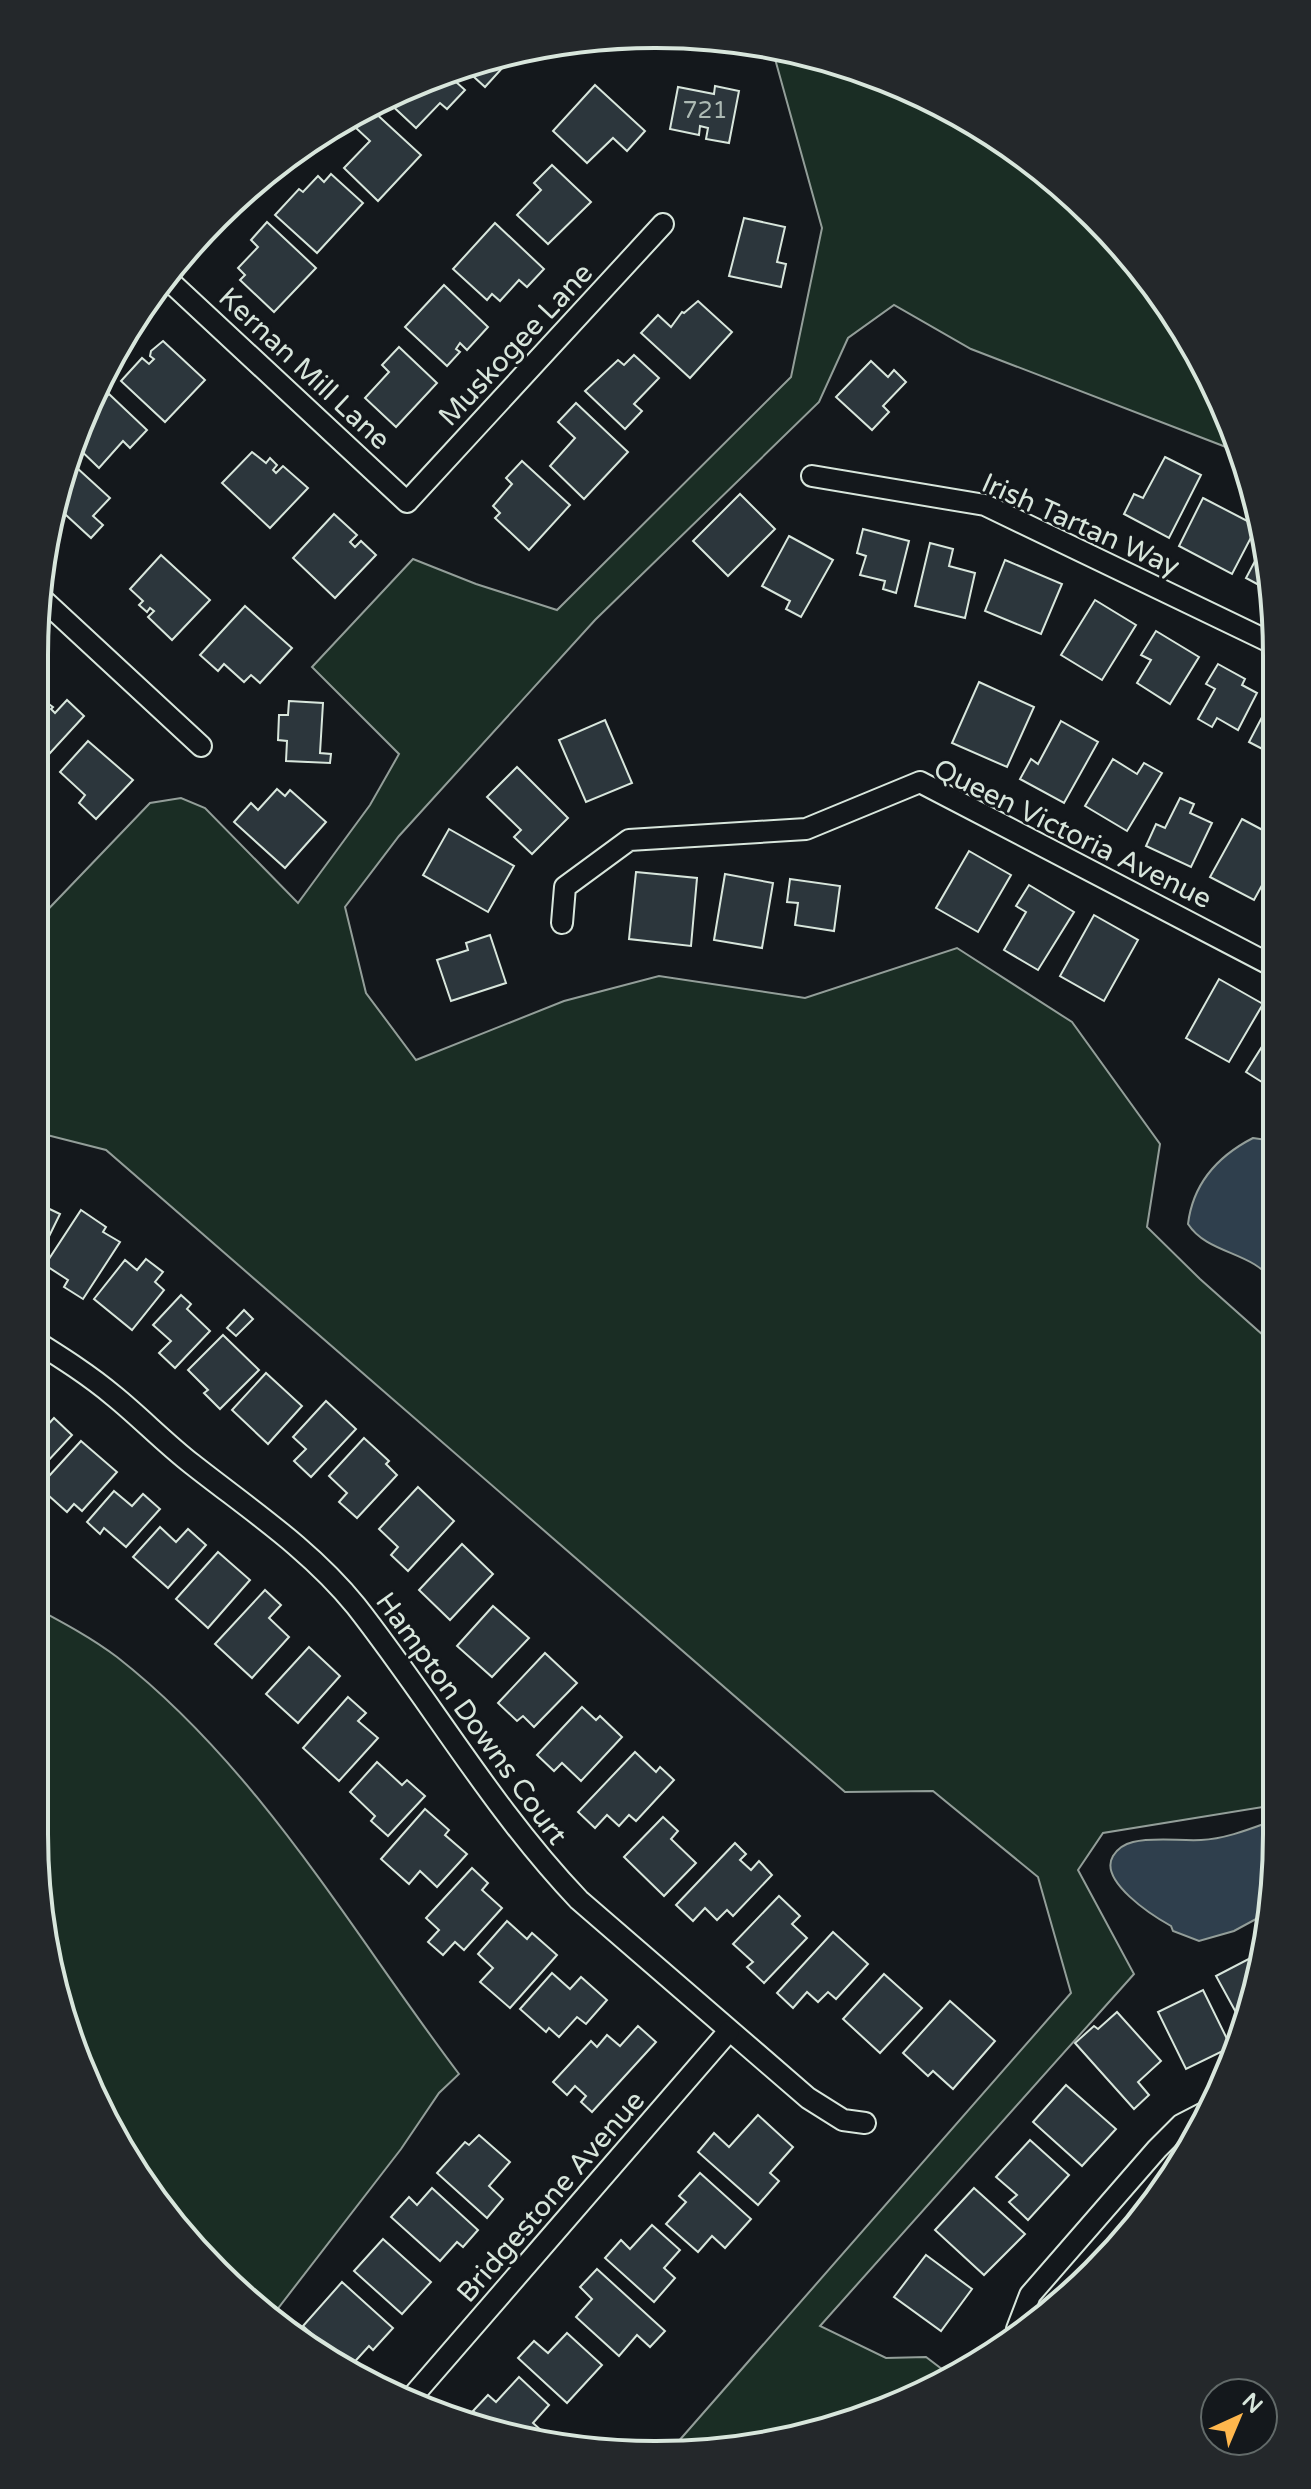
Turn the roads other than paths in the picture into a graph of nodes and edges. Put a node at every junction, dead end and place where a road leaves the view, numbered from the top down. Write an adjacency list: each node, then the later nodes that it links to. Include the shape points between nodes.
1 (663, 224): 4 (street, Muskogee Lane)
2 (174, 286): 4 (street, Kernan Mill Lane)
3 (812, 476): 6 (street, Irish Tartan Way, via 985,505)
4 (407, 502)
5 (50, 606): 7 (street)
6 (1263, 638)
7 (201, 746)
8 (562, 923): 9 (street, Queen Victoria Avenue, via 565,887 629,840 806,829 920,782)
9 (1263, 961)
10 (48, 1349): 11 (street, Hampton Downs Court, via 113,1395 324,1571 355,1605 547,1867)
11 (729, 2031): 13 (street, Hampton Downs Court, via 827,2111); 15 (street, Bridgestone Avenue)
12 (1191, 2120): 14 (street, via 1157,2149 1030,2295)
13 (865, 2123)
14 (1021, 2318)
15 (416, 2392)

